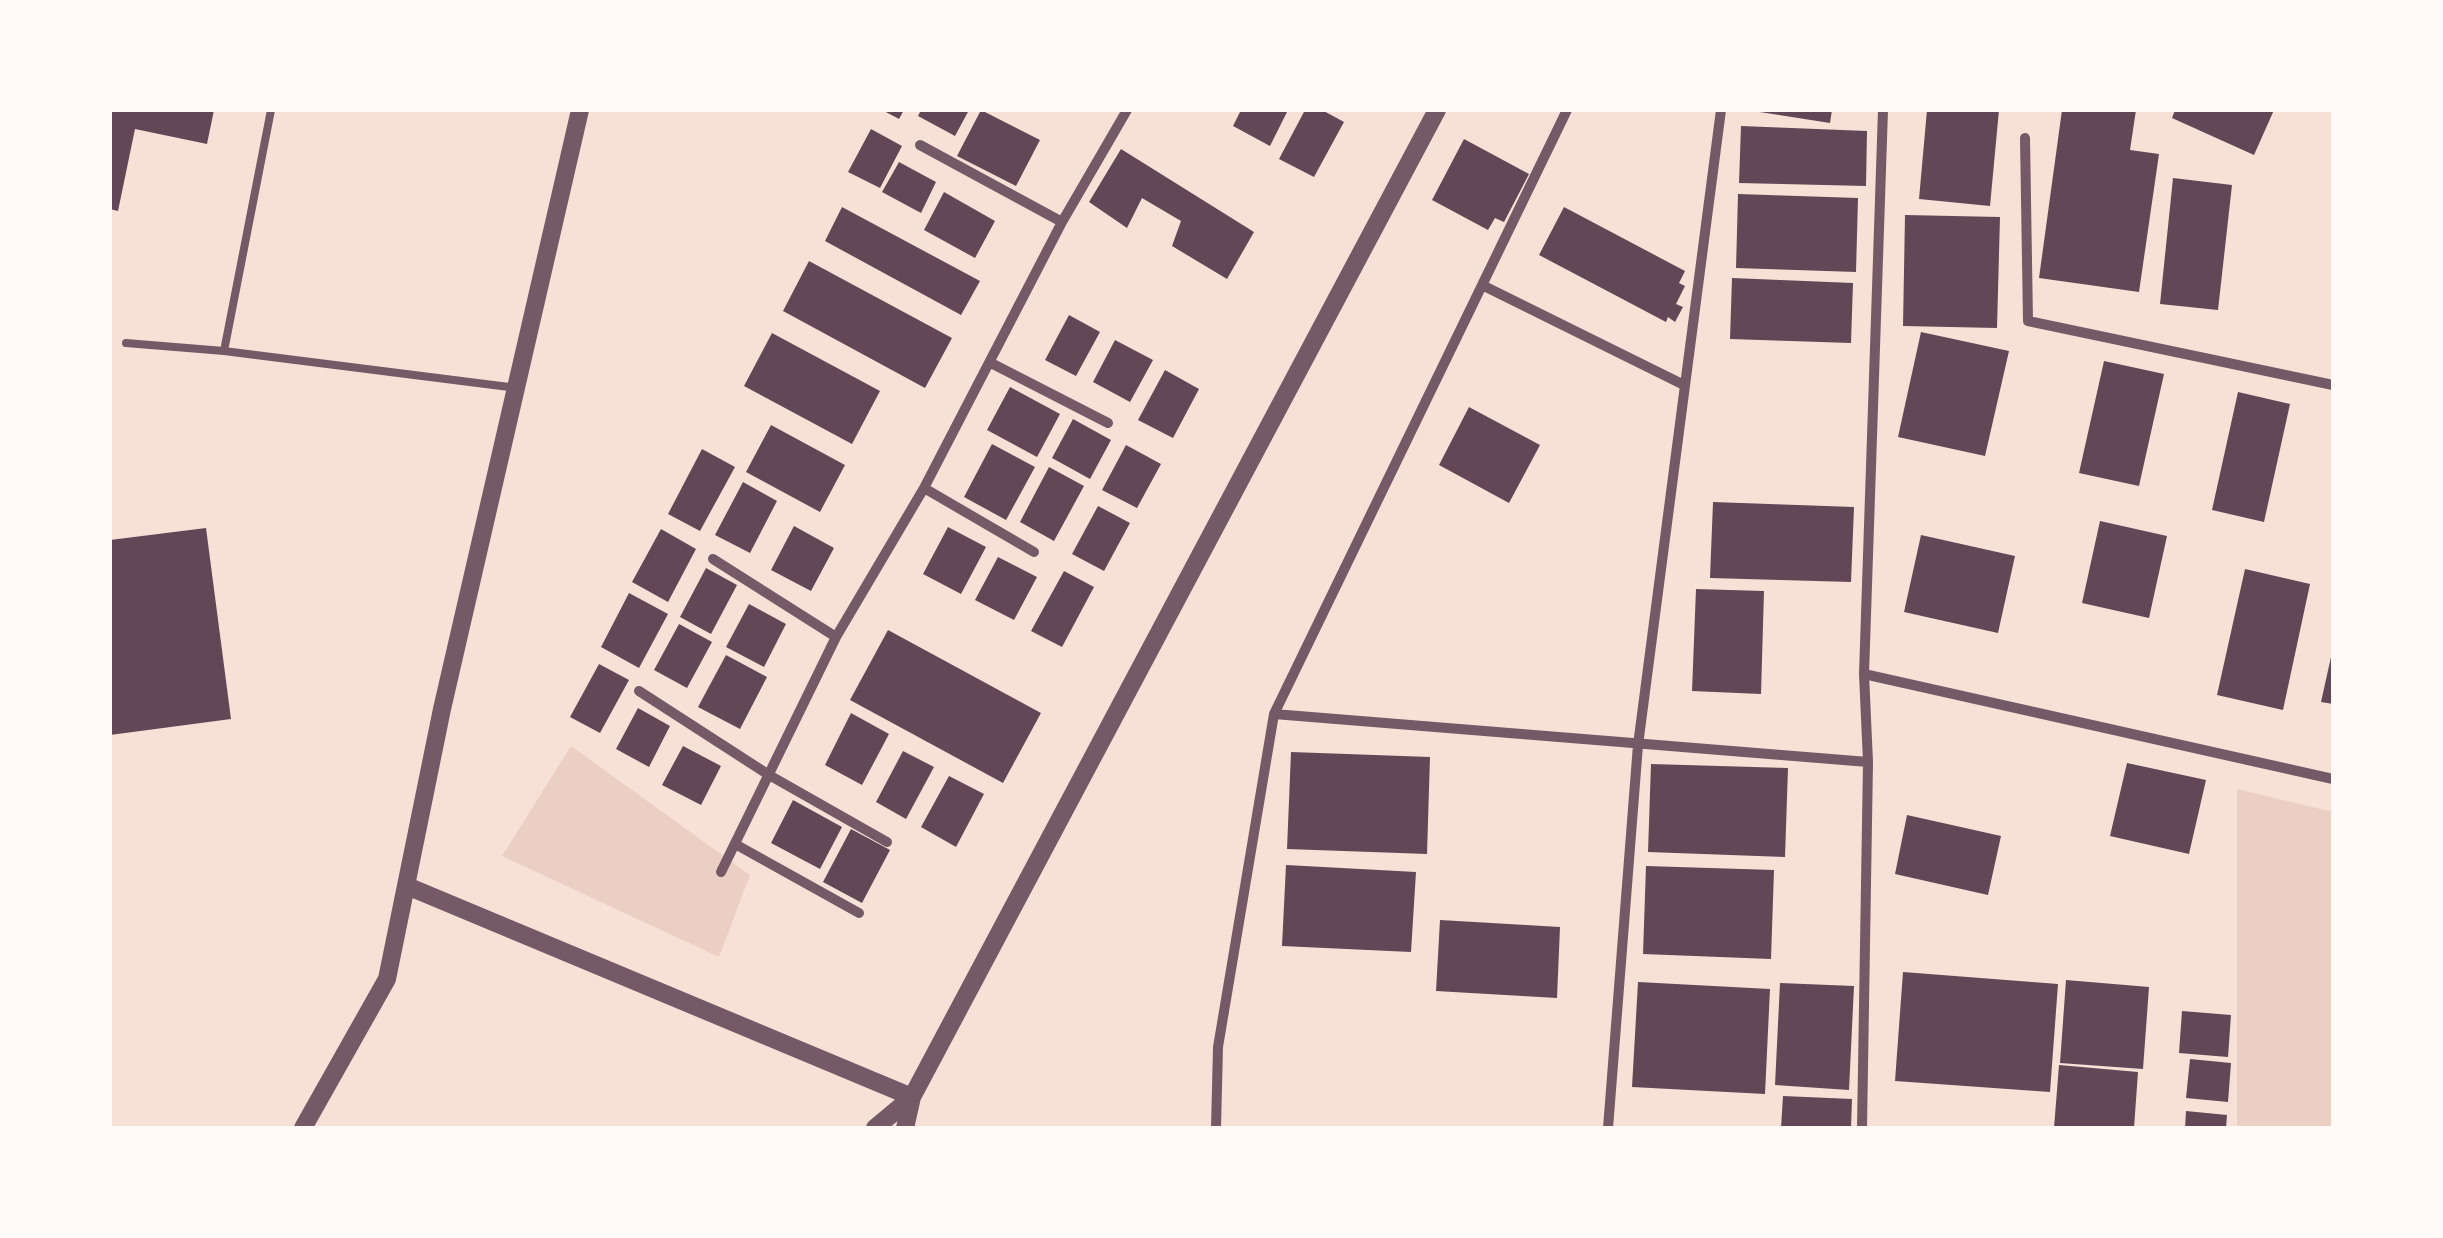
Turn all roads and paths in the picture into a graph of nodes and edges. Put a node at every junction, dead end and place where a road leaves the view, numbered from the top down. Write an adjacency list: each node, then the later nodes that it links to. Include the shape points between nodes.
1 (271, 110): 13 (lane)
2 (580, 110): 17 (street)
3 (1127, 110): 10 (street)
4 (1437, 110): 35 (street)
5 (1567, 110): 11 (street)
6 (1722, 110): 15 (street)
7 (1883, 110): 23 (street)
8 (2025, 138): 16 (street, via 2028,321)
9 (920, 145): 10 (street)
10 (1062, 222): 14 (street)
11 (1482, 285): 15 (street); 25 (street)
12 (126, 343): 13 (lane)
13 (224, 351): 17 (lane)
14 (991, 364): 18 (street); 19 (street)
15 (1684, 385): 26 (street)
16 (2333, 386)
17 (516, 388): 33 (street)
18 (1108, 423)
19 (924, 488): 20 (street); 22 (street)
20 (1034, 552)
21 (712, 559): 22 (street)
22 (836, 638): 28 (street)
23 (1864, 674): 27 (street); 29 (street)
24 (639, 692): 28 (street)
25 (1274, 714): 26 (street); 39 (street, via 1218,1047)
26 (1638, 745): 27 (street); 40 (street)
27 (1868, 762): 41 (street)
28 (769, 776): 30 (street); 31 (street)
29 (2333, 779)
30 (887, 842)
31 (735, 844): 32 (street); 34 (street)
32 (721, 872)
33 (407, 886): 35 (street); 36 (street, via 388,979)
34 (858, 914)
35 (912, 1097): 37 (street); 38 (street)
36 (304, 1128)
37 (875, 1128)
38 (905, 1128)
39 (1216, 1128)
40 (1608, 1128)
41 (1862, 1128)

